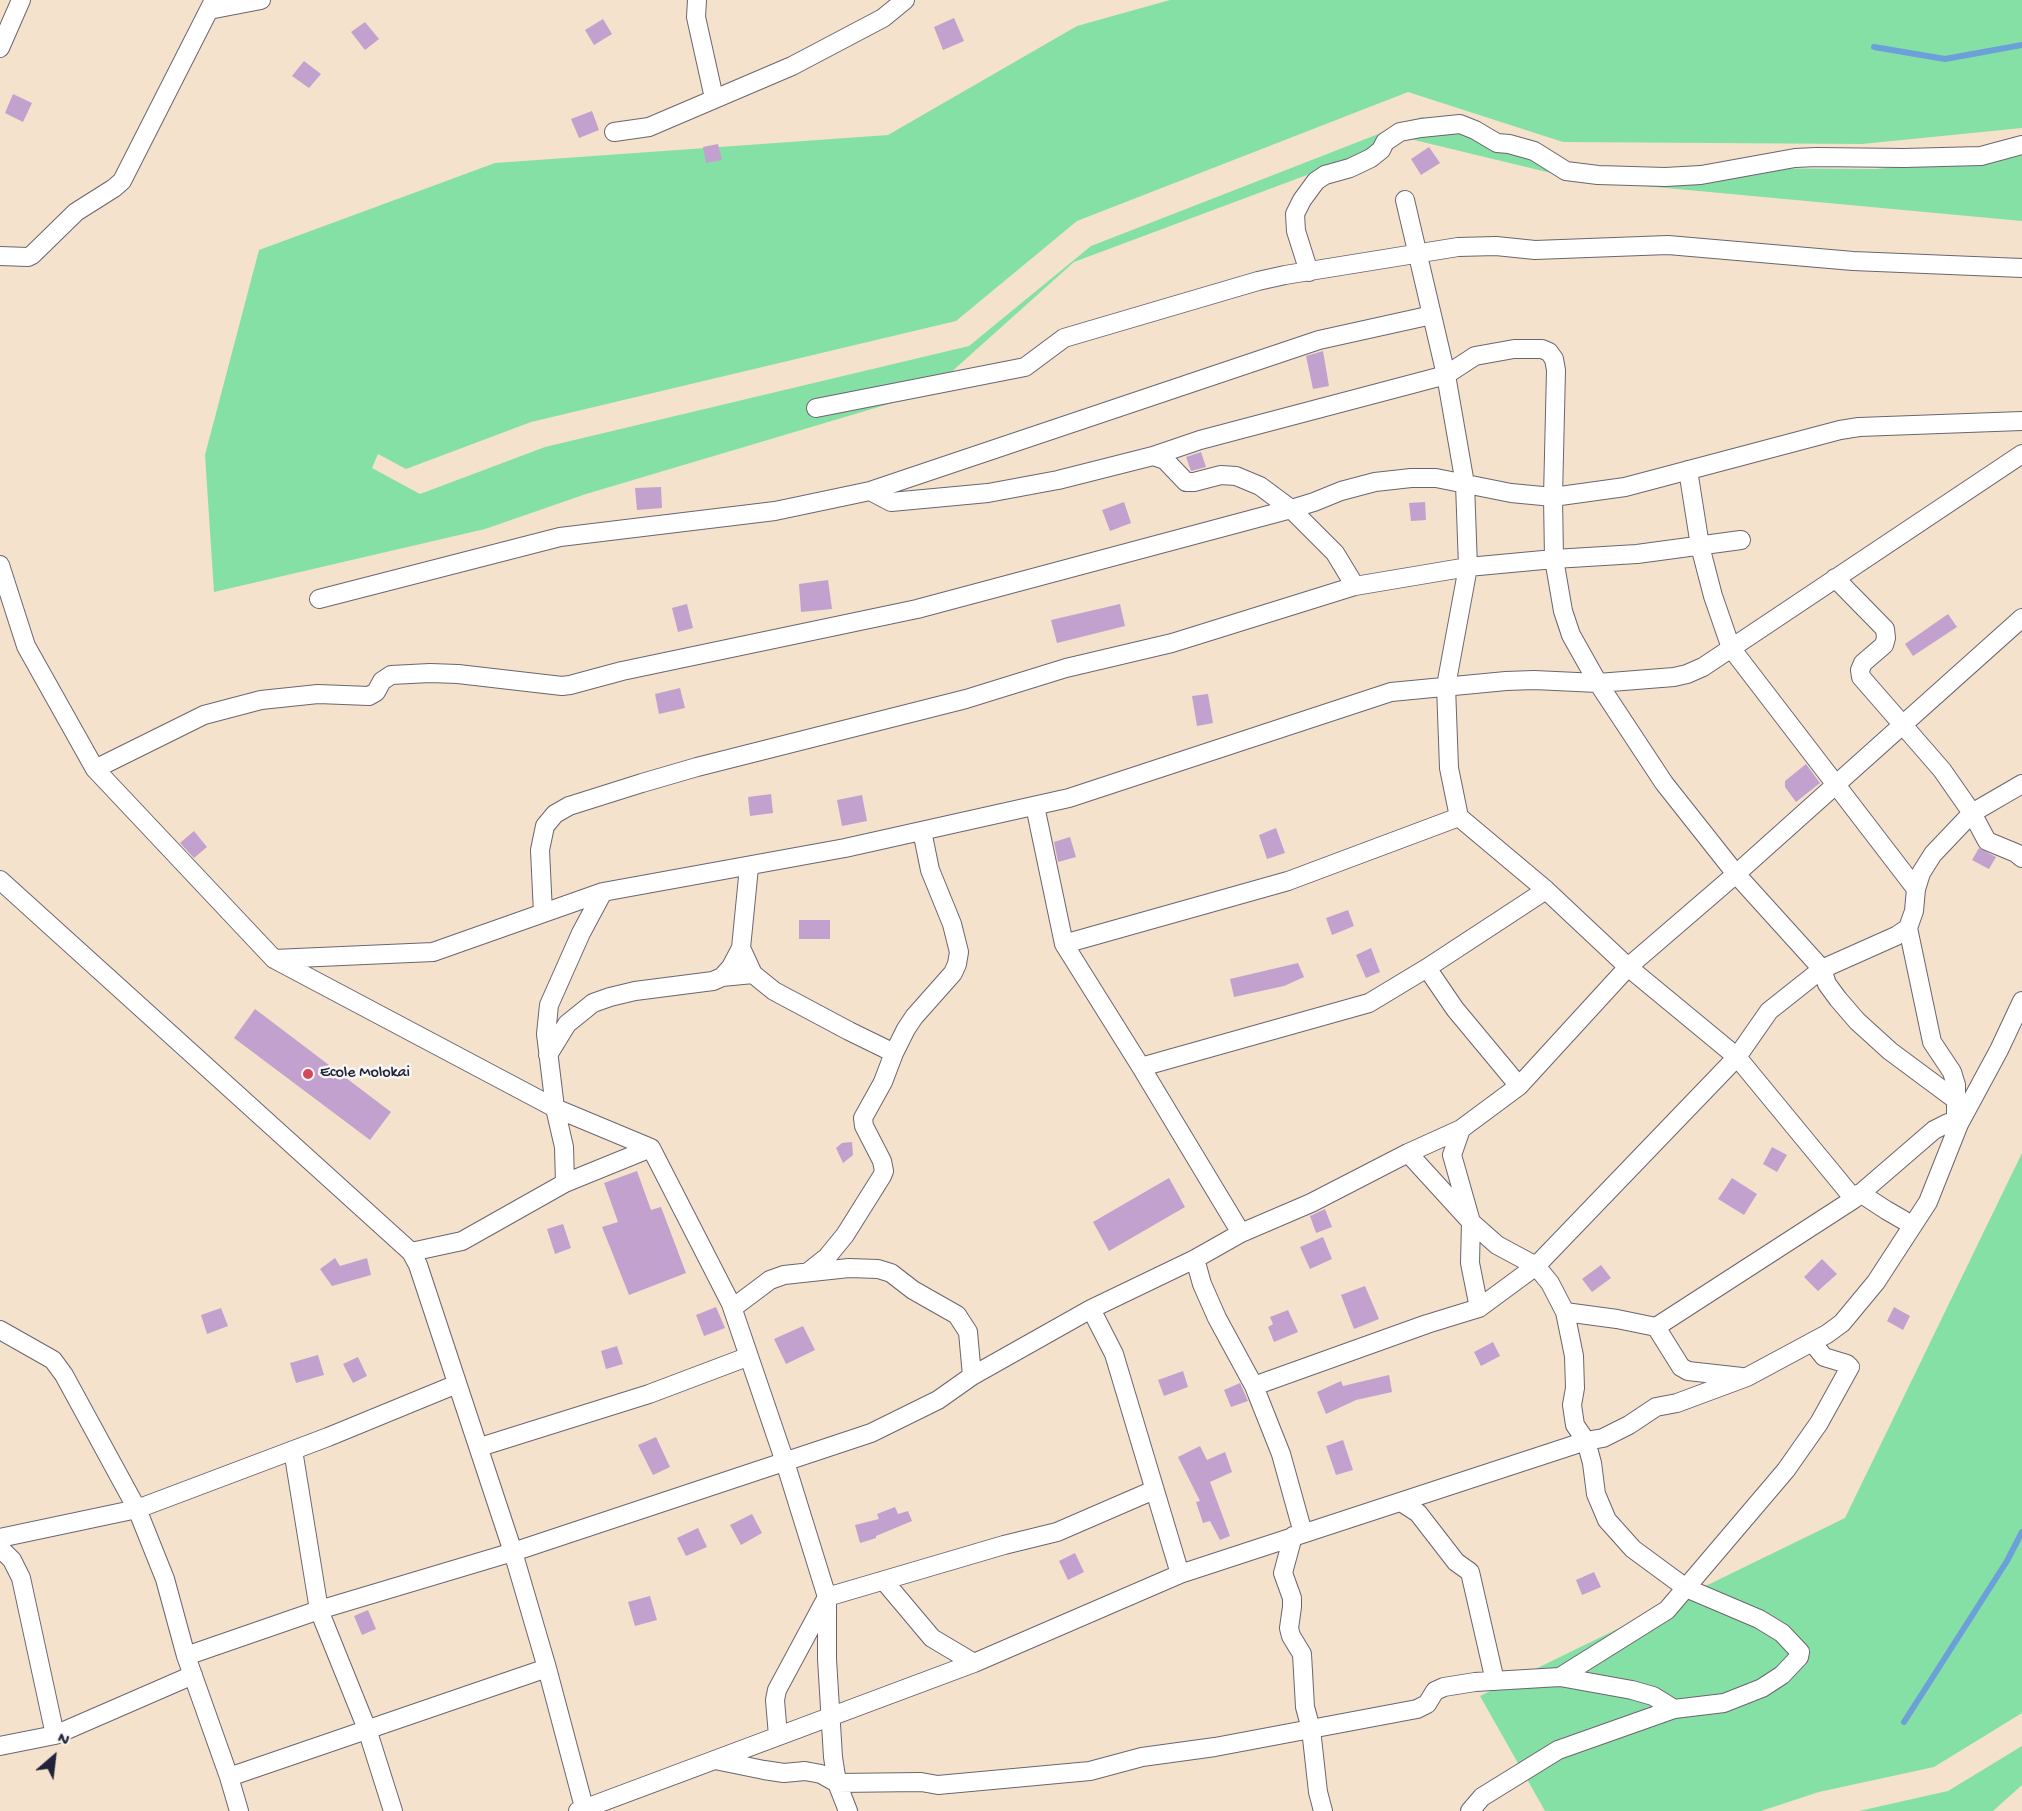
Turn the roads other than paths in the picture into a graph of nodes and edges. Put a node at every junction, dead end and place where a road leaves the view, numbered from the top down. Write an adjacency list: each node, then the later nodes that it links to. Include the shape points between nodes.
1 (21, 0): 6 (street)
2 (261, 0): 5 (street)
3 (697, 0): 7 (street, via 696,18)
4 (905, 0): 7 (street, via 883,18 792,66)
5 (211, 5): 12 (street, via 122,181 76,212 32,255)
6 (0, 48)
7 (714, 98): 8 (street, via 650,127)
8 (614, 132)
9 (2022, 145): 14 (street, via 1982,156 1795,158 1701,175 1598,176 1566,171 1534,151 1497,142 1460,124 1421,128 1400,132 1371,158 1316,182 1295,214 1296,231)
10 (1405, 200): 11 (street)
11 (1417, 252): 13 (street, via 1458,247 1535,250 1668,245 1853,261); 14 (street); 15 (street)
12 (0, 256)
13 (2022, 268)
14 (1309, 272): 17 (street, via 1258,281 1064,338 1025,367)
15 (1432, 315): 16 (street); 23 (street, via 1319,340)
16 (1446, 375): 20 (street); 22 (street); 24 (street, via 1474,356 1514,349 1549,352 1556,370)
17 (816, 408)
18 (2022, 421): 21 (street, via 1859,427)
19 (2022, 454): 31 (street)
20 (1153, 456): 23 (street, via 988,493 891,502); 25 (street, via 1166,460 1186,482 1236,476 1260,486)
21 (1688, 470): 24 (street, via 1607,491); 27 (street)
22 (1465, 484): 24 (street); 25 (street, via 1436,478 1375,482); 30 (street)
23 (870, 491): 33 (street, via 775,511 560,537)
24 (1553, 497): 28 (street)
25 (1290, 509): 32 (street, via 1335,553); 39 (street, via 917,609 570,685 430,673 391,675 369,696 318,694 261,700 204,715)
26 (1741, 540): 27 (street)
27 (1700, 546): 28 (street); 35 (street)
28 (1554, 559): 30 (street); 36 (street, via 1571,635)
29 (0, 565): 39 (street, via 26,646)
30 (1468, 567): 32 (street); 37 (street)
31 (1835, 579): 35 (street); 38 (street, via 1884,629 1884,645 1863,663 1861,677)
32 (1355, 586): 53 (street, via 1172,643 697,767 569,806 545,826 540,850)
33 (319, 599)
34 (2022, 618): 38 (street)
35 (1731, 648): 36 (street, via 1687,674); 40 (street)
36 (1598, 683): 37 (street, via 1534,680); 48 (street, via 1664,783)
37 (1446, 686): 42 (street, via 1374,697); 44 (street, via 1449,768)
38 (1902, 726): 40 (street); 43 (street, via 1942,770)
39 (95, 769): 57 (street)
40 (1836, 784): 48 (street); 50 (street)
41 (2022, 784): 43 (street)
42 (1035, 806): 45 (street); 55 (street)
43 (1972, 813): 46 (street, via 1987,840); 50 (street, via 1933,854)
44 (1459, 817): 51 (street); 55 (street, via 1288,881)
45 (922, 831): 47 (street); 64 (street, via 930,870 959,952 953,973 914,1017)
46 (2022, 858)
47 (749, 867): 52 (street); 56 (street)
48 (1736, 873): 58 (street); 60 (street)
49 (0, 880): 80 (street)
50 (1916, 889): 54 (street)
51 (1546, 890): 58 (street); 59 (street)
52 (603, 892): 53 (street); 65 (street, via 549,1005)
53 (543, 913): 57 (street, via 433,952)
54 (1908, 928): 60 (street); 69 (street, via 1932,1042 1952,1072)
55 (1064, 944): 67 (street)
56 (741, 948): 61 (street); 62 (street)
57 (274, 959): 70 (street)
58 (1628, 967): 66 (street); 68 (street)
59 (1427, 968): 67 (street, via 1369,1004); 68 (street, via 1455,1009)
60 (1822, 969): 66 (street, via 1769,1011); 69 (street, via 1827,984 1857,1021)
61 (753, 974): 62 (street); 64 (street, via 774,991)
62 (722, 977): 65 (street, via 635,991 593,1003 567,1024)
63 (2022, 1001): 71 (street)
64 (894, 1053): 83 (street, via 863,1118 884,1171 845,1235)
65 (548, 1055): 70 (street)
66 (1737, 1057): 76 (street); 82 (street)
67 (1142, 1067): 79 (street)
68 (1519, 1086): 72 (street)
69 (1956, 1100): 71 (street)
70 (555, 1108): 73 (street); 75 (street, via 564,1148)
71 (1959, 1124): 76 (street, via 1934,1130); 78 (street, via 1928,1202)
72 (1461, 1129): 74 (street); 77 (street, via 1452,1155)
73 (651, 1148): 75 (street); 84 (street)
74 (1408, 1153): 77 (street); 79 (street, via 1311,1203)
75 (564, 1183): 80 (street, via 462,1241)
76 (1857, 1196): 78 (street); 88 (street)
77 (1471, 1222): 82 (street, via 1497,1245); 85 (street, via 1470,1263)
78 (1912, 1225): 90 (street, via 1876,1282 1842,1323)
79 (1241, 1233): 81 (street)
80 (411, 1252): 94 (street)
81 (1195, 1259): 86 (street); 95 (street, via 1217,1318)
82 (1536, 1266): 85 (street); 87 (street)
83 (808, 1272): 84 (street, via 770,1280 738,1304); 92 (street, via 849,1268 891,1273 957,1315 968,1332)
84 (731, 1304): 91 (street)
85 (1479, 1308): 95 (street)
86 (1091, 1309): 92 (street); 100 (street, via 1114,1354)
87 (1565, 1312): 88 (street); 96 (street, via 1574,1356 1575,1425)
88 (1656, 1327): 93 (street, via 1681,1367 1688,1371)
89 (0, 1330): 102 (street, via 53,1360)
90 (1812, 1342): 93 (street); 109 (street, via 1824,1357 1849,1365 1847,1372 1819,1423 1786,1470)
91 (747, 1357): 97 (street, via 650,1394); 99 (street)
92 (972, 1376): 99 (street, via 938,1400 871,1433)
93 (1747, 1377): 96 (street, via 1656,1407 1617,1432)
94 (457, 1384): 97 (street); 98 (street)
95 (1254, 1386): 103 (street, via 1281,1454)
96 (1586, 1441): 101 (street); 109 (street, via 1596,1494 1607,1520 1633,1549)
97 (480, 1446): 106 (street)
98 (293, 1450): 102 (street); 111 (street)
99 (785, 1462): 106 (street); 110 (street)
100 (1154, 1490): 107 (street); 108 (street, via 1057,1533)
101 (1401, 1502): 103 (street); 117 (street, via 1418,1513 1456,1562 1470,1572)
102 (137, 1509): 104 (street); 112 (street, via 165,1579)
103 (1298, 1534): 107 (street); 120 (street, via 1283,1572 1292,1598 1288,1628 1302,1654 1305,1707)
104 (0, 1539)
105 (0, 1548): 122 (street, via 21,1578)
106 (513, 1552): 111 (street); 114 (street)
107 (1180, 1574): 113 (street)
108 (884, 1581): 110 (street); 113 (street, via 932,1638)
109 (1686, 1588): 116 (street, via 1659,1616); 118 (street, via 1758,1618 1782,1633 1800,1652 1782,1675 1762,1688 1724,1703)
110 (827, 1597): 119 (street); 123 (street, via 777,1690)
111 (319, 1610): 112 (street); 121 (street)
112 (186, 1656): 115 (street)
113 (974, 1663): 119 (street)
114 (547, 1668): 121 (street); 128 (street)
115 (193, 1675): 122 (street); 126 (street)
116 (1560, 1677): 117 (street); 118 (street, via 1632,1690 1653,1696)
117 (1495, 1682): 120 (street, via 1444,1687 1417,1709)
118 (1674, 1709): 133 (street, via 1558,1750 1482,1797)
119 (831, 1715): 123 (street); 127 (street)
120 (1311, 1728): 127 (street, via 1142,1757 1090,1771 938,1785); 132 (street)
121 (367, 1729): 126 (street); 130 (street)
122 (55, 1735): 124 (street)
123 (778, 1736): 125 (street)
124 (0, 1746)
125 (714, 1760): 127 (street, via 784,1773 813,1772); 128 (street)
126 (229, 1777): 129 (street)
127 (837, 1783): 131 (street)
128 (589, 1809)
129 (238, 1811)
130 (393, 1811)
131 (848, 1811)
132 (1323, 1811)
133 (1470, 1811)

